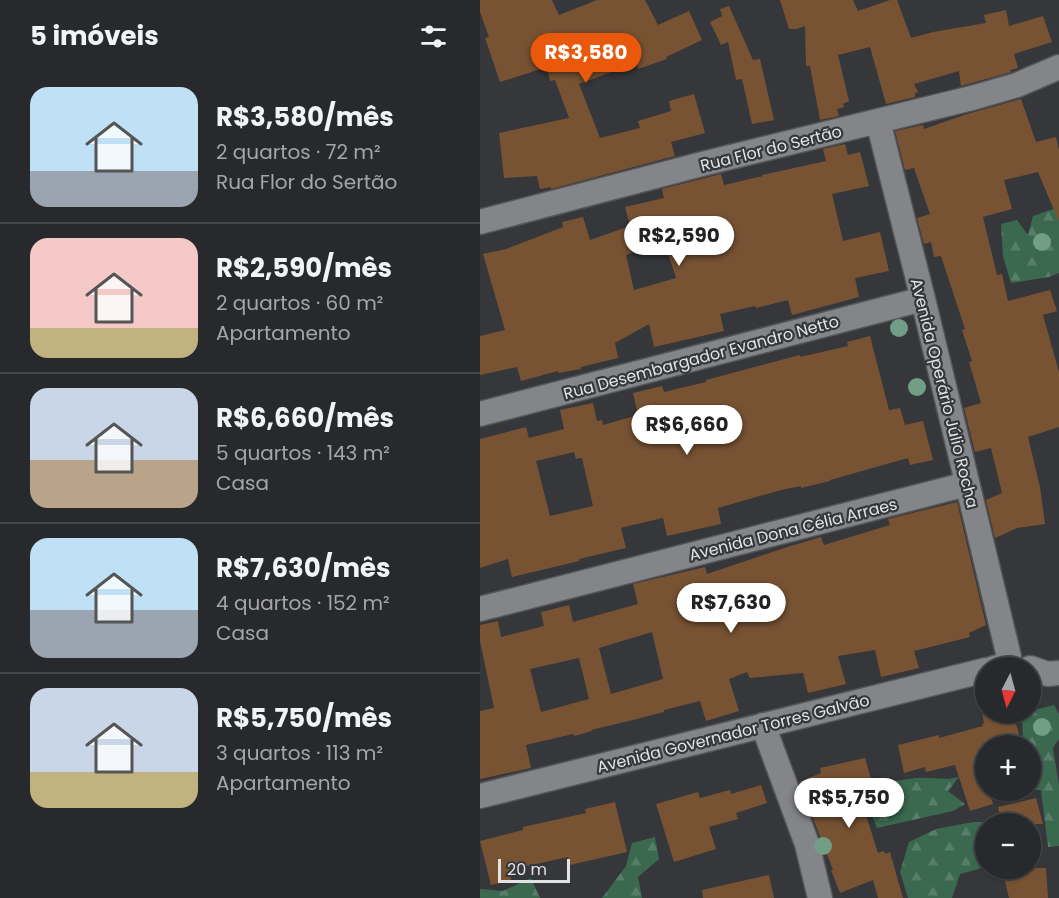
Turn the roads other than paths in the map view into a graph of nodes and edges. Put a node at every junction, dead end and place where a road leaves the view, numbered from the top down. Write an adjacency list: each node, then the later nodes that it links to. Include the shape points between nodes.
1 (1059, 67): 2 (street, Rua Flor do Sertão, via 1017,85)
2 (878, 121): 3 (street, Rua Flor do Sertão); 4 (street, Avenida Operário Júlio Rocha)
3 (480, 222)
4 (923, 299): 5 (street, Rua Desembargador Evandro Netto); 6 (street, Avenida Operário Júlio Rocha)
5 (480, 414)
6 (967, 484): 7 (street, Avenida Dona Célia Arraes); 8 (street, Avenida Operário Júlio Rocha)
7 (480, 609)
8 (1009, 657)
9 (1041, 673): 10 (street)
10 (1059, 673)
11 (975, 674): 12 (street, Avenida Governador Torres Galvão)
12 (763, 725): 13 (street, Avenida Governador Torres Galvão); 14 (street, via 807,844)
13 (480, 796)
14 (819, 894)

